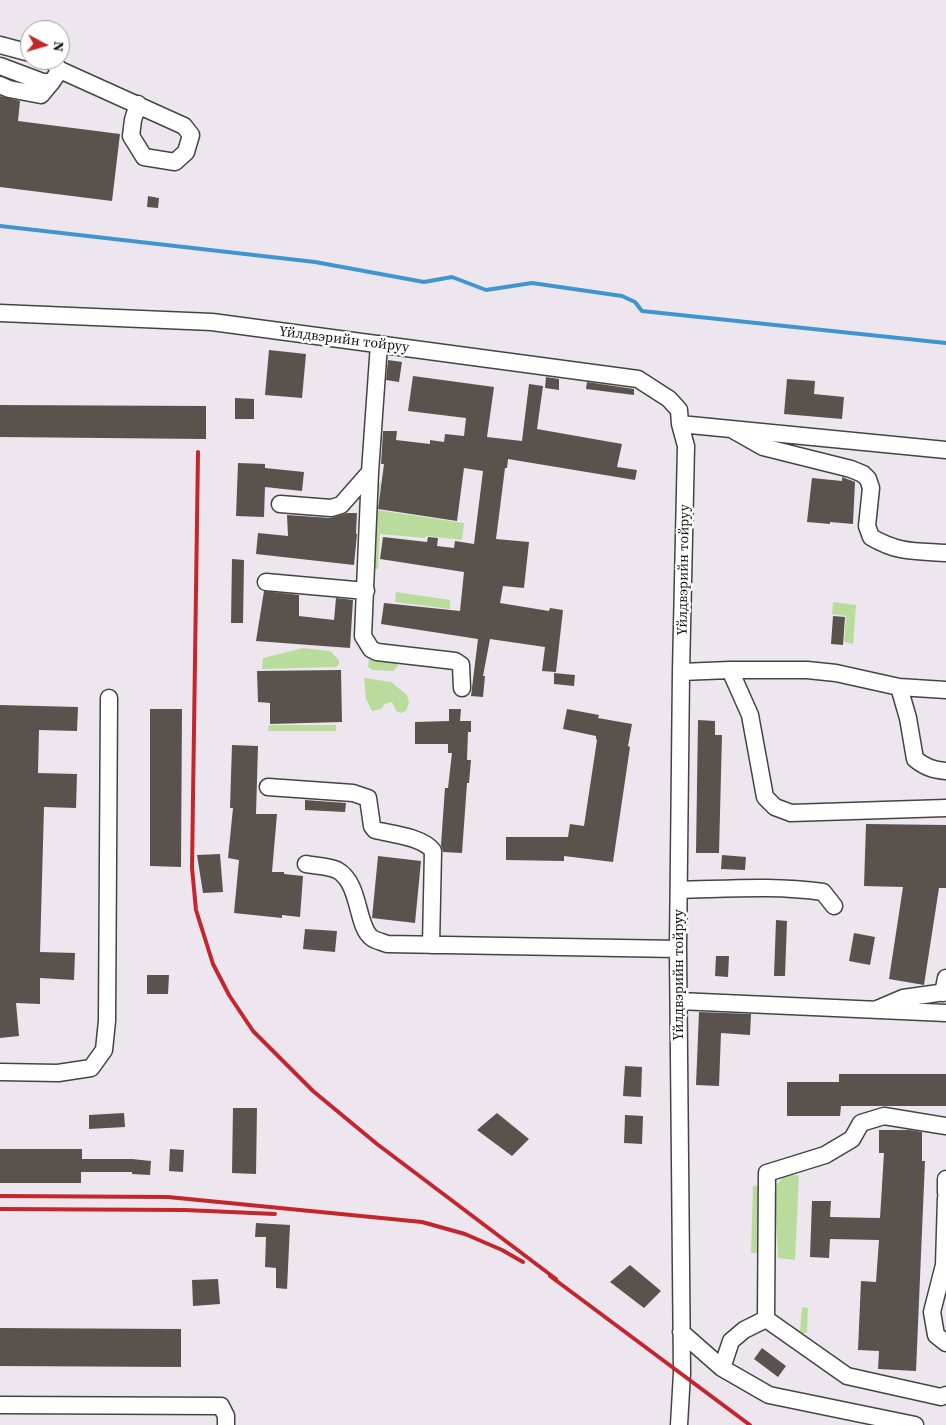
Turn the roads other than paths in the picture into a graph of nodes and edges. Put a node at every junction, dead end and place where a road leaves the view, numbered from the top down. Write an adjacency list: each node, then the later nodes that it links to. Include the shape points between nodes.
1 (0, 45): 2 (lane)
2 (20, 50)
3 (0, 66): 4 (lane, via 40,81)
4 (54, 71): 5 (lane, via 41,94); 6 (lane)
5 (0, 85)
6 (138, 104)
7 (0, 313): 8 (lane, Үйлдвэрийн тойруу, via 212,322)
8 (379, 344): 9 (lane, Үйлдвэрийн тойруу, via 638,379 669,399 679,410); 12 (lane)
9 (680, 424): 10 (lane); 18 (lane, Үйлдвэрийн тойруу, via 686,446)
10 (734, 430): 11 (lane); 14 (lane, via 763,447 863,474 871,488 867,526 870,537 899,550)
11 (946, 450)
12 (370, 472): 13 (lane, via 341,504 331,508); 16 (lane)
13 (280, 504)
14 (946, 553)
15 (266, 582): 16 (lane)
16 (366, 591): 20 (lane, via 363,636 371,649 455,661 461,665)
17 (730, 670): 18 (lane); 19 (lane, via 807,670); 25 (lane, via 750,715 765,797 775,807 791,813)
18 (681, 672): 27 (lane, Үйлдвэрийн тойруу)
19 (899, 687): 21 (lane); 23 (lane, via 915,759 933,770)
20 (462, 688)
21 (946, 690)
22 (109, 698): 35 (lane, via 107,1021 104,1050 91,1068 58,1073)
23 (946, 771)
24 (268, 787): 29 (lane, via 353,792 368,798 372,826 376,830 429,845 433,851)
25 (946, 808)
26 (306, 864): 29 (lane, via 335,869 344,875 351,885 366,932 372,938 387,944)
27 (679, 890): 28 (lane, via 775,887 805,890 823,892); 30 (lane, Үйлдвэрийн тойруу)
28 (834, 906)
29 (432, 945): 30 (lane)
30 (678, 948): 32 (lane, Үйлдвэрийн тойруу)
31 (945, 988): 33 (lane, via 903,998)
32 (680, 1001): 33 (lane); 41 (lane, Үйлдвэрийн тойруу)
33 (872, 1011): 34 (lane)
34 (946, 1013)
35 (0, 1072)
36 (946, 1126): 40 (lane, via 884,1116 861,1123 852,1139 826,1155 767,1173)
37 (946, 1179): 38 (lane)
38 (946, 1193)
39 (946, 1198): 42 (lane, via 944,1265 932,1312 936,1335)
40 (766, 1319): 43 (lane, via 730,1341); 44 (lane, via 846,1376 940,1397)
41 (681, 1332): 43 (lane); 47 (lane, Үйлдвэрийн тойруу)
42 (946, 1343)
43 (722, 1368): 48 (lane, via 769,1395)
44 (946, 1395)
45 (0, 1405): 46 (lane, via 221,1406)
46 (226, 1425)
47 (679, 1425)
48 (914, 1425)

